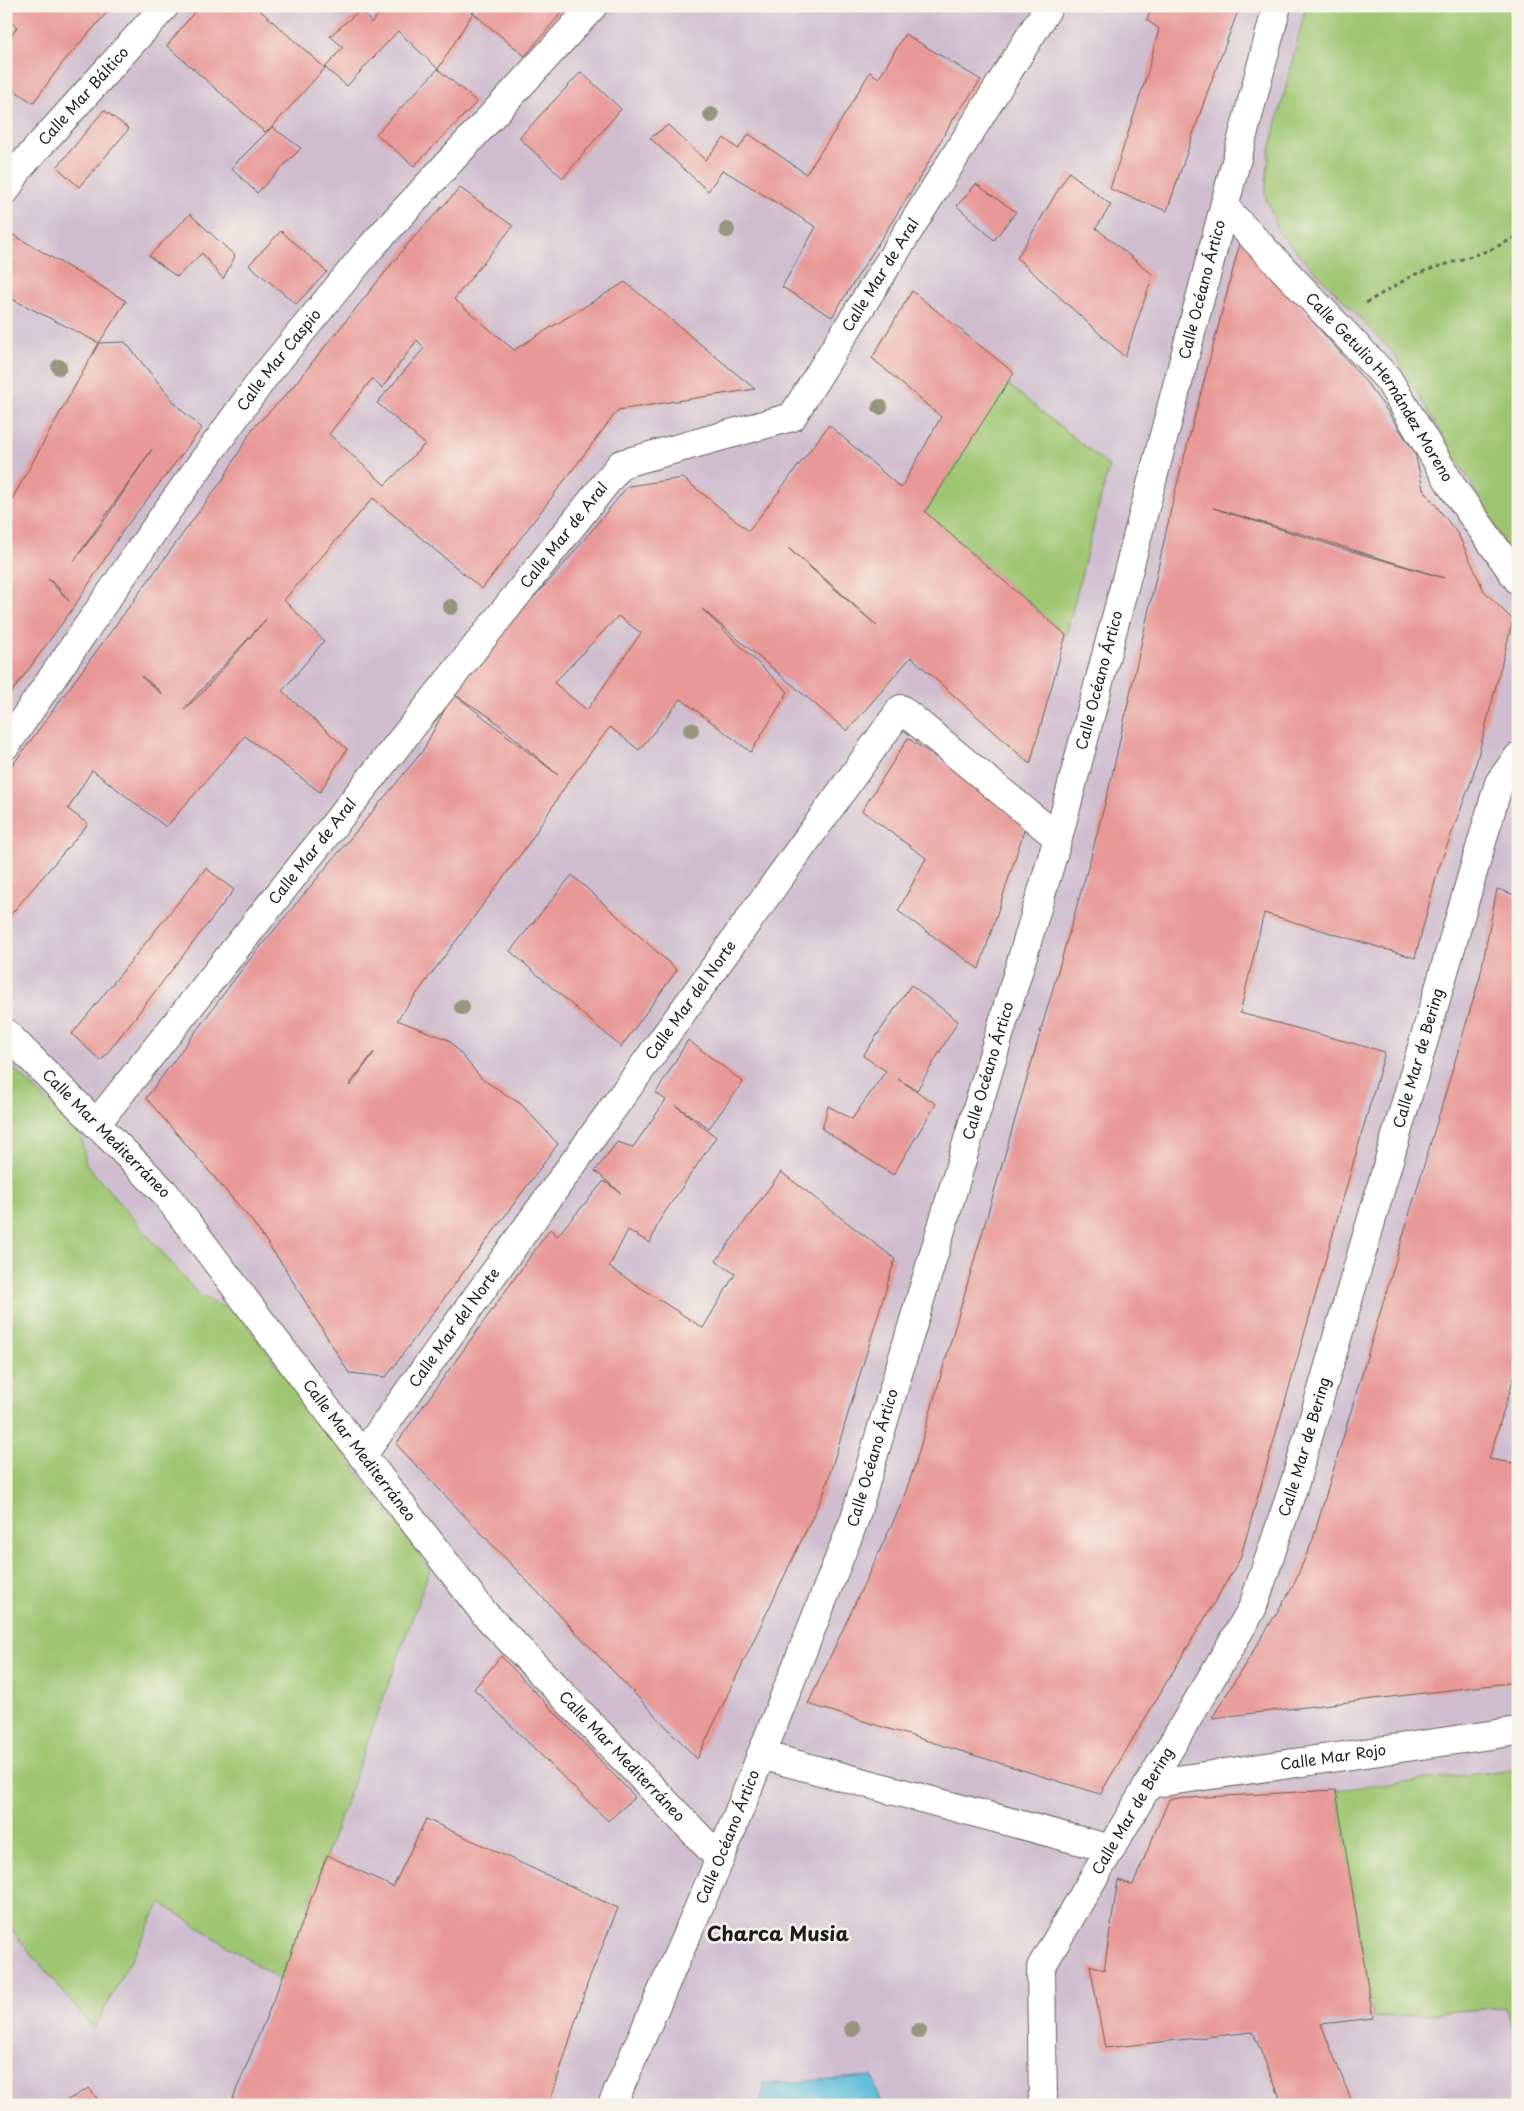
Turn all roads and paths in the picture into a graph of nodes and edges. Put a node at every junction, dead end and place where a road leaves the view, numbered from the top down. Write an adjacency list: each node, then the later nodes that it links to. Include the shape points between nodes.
1 (165, 6): 5 (street, Calle Mar Báltico, via 20,166)
2 (593, 6): 10 (street, Calle Mar Caspio, via 371,247 264,377 167,511)
3 (1049, 6): 14 (street, Calle Mar de Aral, via 792,417 621,464)
4 (1278, 6): 6 (street, Calle Océano Ártico)
5 (6, 190)
6 (1224, 207): 8 (street, Calle Getulio Hernández Moreno); 12 (street, Calle Océano Ártico)
7 (1518, 236): 8 (path, via 1490,250 1412,274 1364,305)
8 (1332, 319): 9 (street, Calle Getulio Hernández Moreno, via 1388,378 1453,488)
9 (1518, 580)
10 (6, 745)
11 (1518, 756): 18 (street, Calle Mar de Bering, via 1500,783 1295,1482 1252,1609)
12 (1058, 838): 15 (street, Calle Mar del Norte, via 900,709); 17 (street, Calle Océano Ártico, via 854,1521)
13 (6, 1033): 14 (street, Calle Mar Mediterráneo)
14 (96, 1124): 15 (street, Calle Mar Mediterráneo, via 164,1192)
15 (362, 1456): 20 (street, Calle Mar Mediterráneo, via 485,1614)
16 (1518, 1731): 18 (street, Calle Mar Rojo)
17 (762, 1755): 19 (street); 20 (street, Calle Océano Ártico)
18 (1149, 1784): 19 (street, Calle Mar de Bering)
19 (1111, 1849): 22 (street, Calle Mar de Bering, via 1041,1967)
20 (720, 1859): 21 (street, Calle Océano Ártico)
21 (612, 2105)
22 (1043, 2105)

